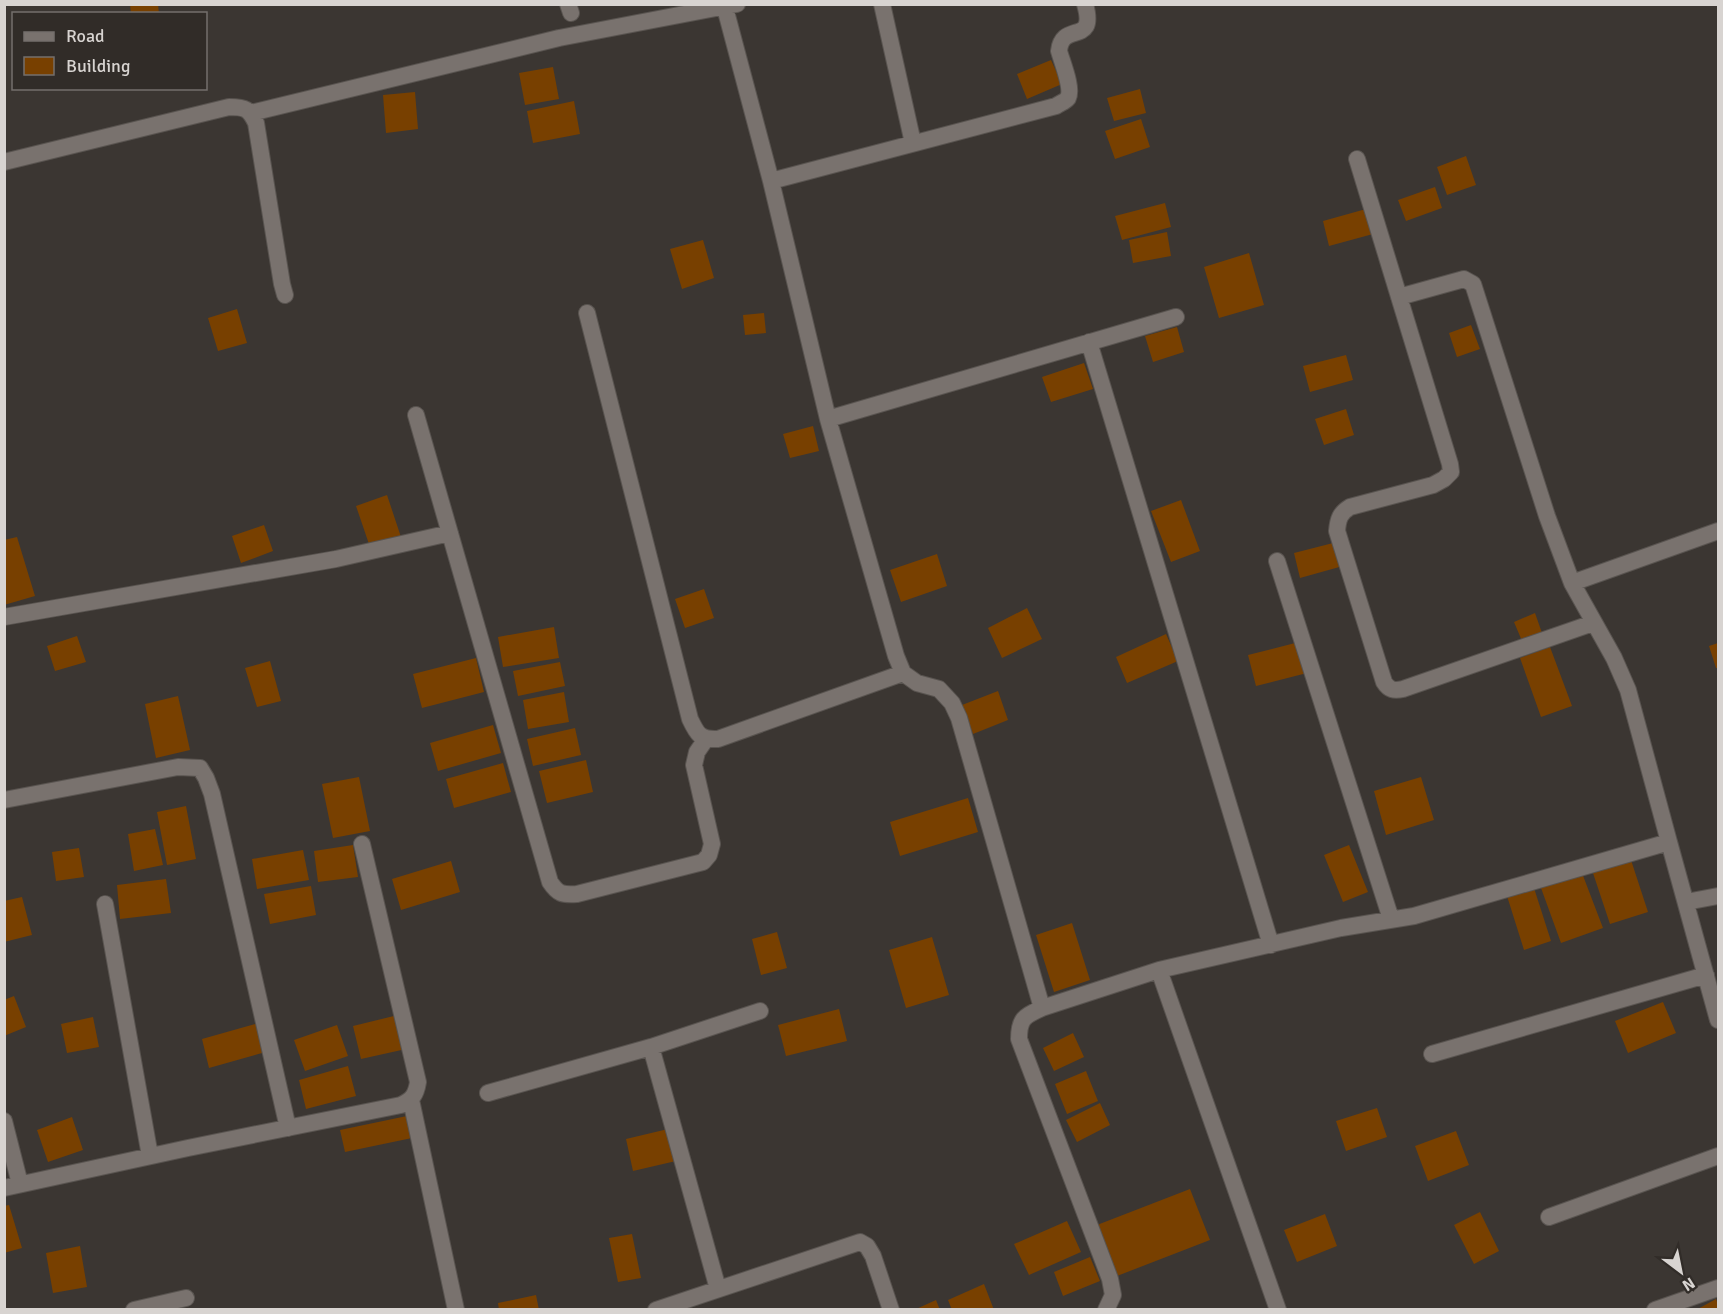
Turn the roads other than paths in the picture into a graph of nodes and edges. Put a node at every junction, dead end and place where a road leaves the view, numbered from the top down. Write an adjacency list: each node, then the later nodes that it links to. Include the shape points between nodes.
1 (882, 4): 5 (street)
2 (1085, 4): 5 (street, via 1088,24 1083,31 1061,39 1059,46 1069,85 1065,101)
3 (729, 5): 4 (street, via 559,38); 8 (street)
4 (251, 113): 7 (street, via 243,107 229,107); 9 (street, via 256,123)
5 (913, 143): 8 (street)
6 (1357, 159): 10 (street)
7 (4, 162)
8 (771, 181): 15 (street)
9 (285, 295)
10 (1399, 297): 19 (street, via 1464,279 1473,284); 21 (street, via 1450,472 1433,485 1341,512 1337,531 1384,682 1395,690 1404,689)
11 (587, 313): 23 (street, via 690,719 696,732)
12 (1176, 317): 13 (street)
13 (1089, 342): 15 (street); 31 (street)
14 (416, 416): 17 (street)
15 (828, 419): 22 (street)
16 (1719, 531): 19 (street)
17 (450, 533): 20 (street, via 336,559); 23 (street, via 550,882 556,891 578,894 703,862 712,844 694,765)
18 (1277, 561): 30 (street)
19 (1572, 583): 21 (street)
20 (4, 617)
21 (1593, 622): 25 (street, via 1628,690)
22 (903, 674): 23 (street, via 717,739); 34 (street, via 939,689 959,718)
23 (706, 739)
24 (4, 800): 42 (street, via 178,767 200,768 212,794)
25 (1669, 842): 28 (street); 30 (street, via 1414,916)
26 (362, 844): 40 (street, via 418,1082)
27 (1719, 896): 28 (street)
28 (1686, 902): 33 (street)
29 (105, 904): 43 (street)
30 (1391, 919): 31 (street)
31 (1271, 945): 32 (street)
32 (1159, 970): 34 (street); 55 (street)
33 (1706, 975): 36 (street); 38 (street)
34 (1042, 1008): 54 (street, via 1023,1019 1019,1039 1110,1279 1113,1295)
35 (760, 1011): 37 (street)
36 (1719, 1020)
37 (651, 1047): 39 (street); 48 (street)
38 (1432, 1054)
39 (488, 1092)
40 (411, 1100): 42 (street); 51 (street)
41 (4, 1121): 45 (street)
42 (288, 1128): 43 (street)
43 (150, 1156): 45 (street)
44 (1719, 1156): 46 (street)
45 (12, 1186)
46 (1549, 1217)
47 (1719, 1288): 56 (street)
48 (718, 1289): 52 (street); 53 (street, via 860,1242 873,1256)
49 (186, 1298): 50 (street)
50 (134, 1310)
51 (456, 1310)
52 (656, 1310)
53 (891, 1310)
54 (1106, 1310)
55 (1278, 1310)
56 (1655, 1310)

